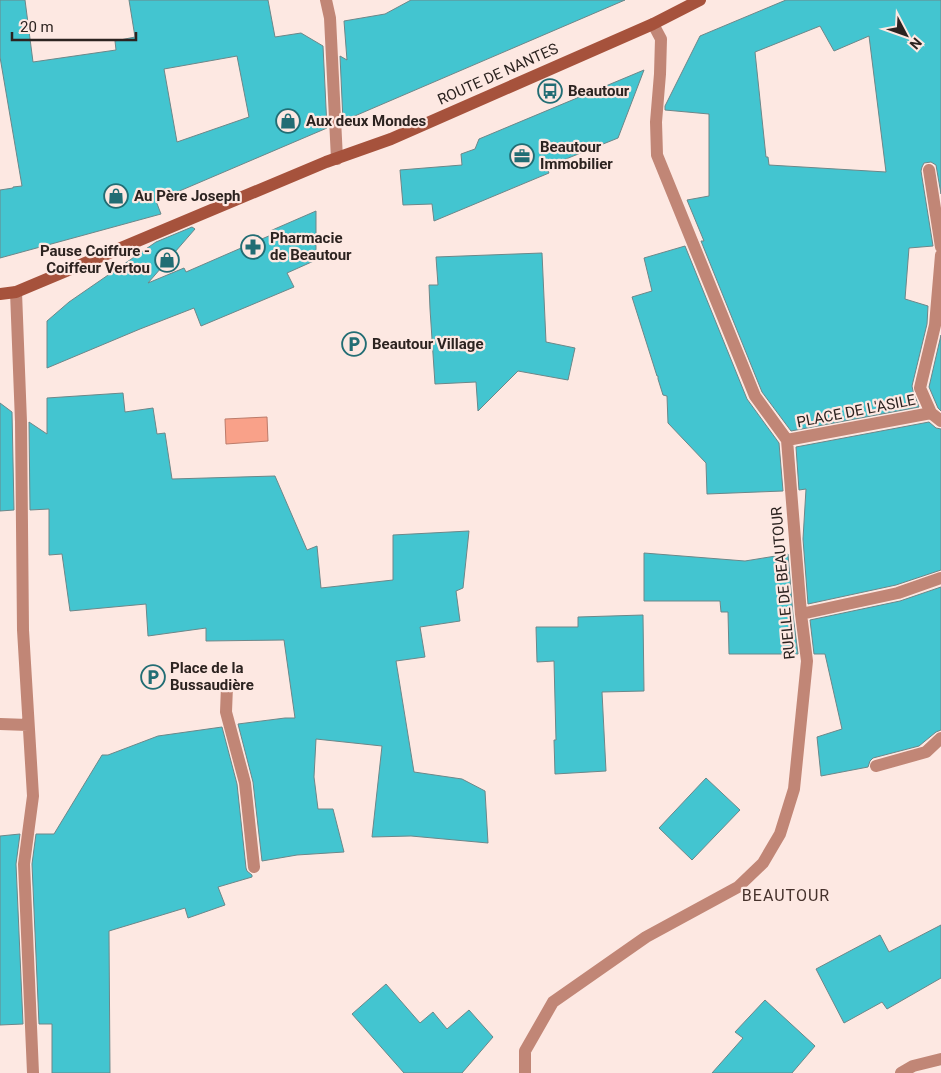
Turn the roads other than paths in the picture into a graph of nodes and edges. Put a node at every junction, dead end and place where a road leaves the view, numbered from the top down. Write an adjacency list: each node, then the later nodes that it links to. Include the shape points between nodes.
1 (326, 0): 4 (street, via 330,18)
2 (700, 0): 3 (street, ROUTE DE NANTES)
3 (653, 24): 4 (street, ROUTE DE NANTES, via 391,139); 11 (street, via 661,39 657,156 755,396)
4 (337, 159): 8 (street, ROUTE DE NANTES)
5 (930, 170): 6 (street)
6 (941, 247)
7 (941, 256): 10 (street, PLACE DE L'ASILE, via 936,325 920,388)
8 (16, 292): 9 (street, ROUTE DE NANTES); 16 (street)
9 (0, 294)
10 (936, 417): 11 (street, PLACE DE L'ASILE)
11 (787, 440): 13 (street, RUELLE DE BEAUTOUR)
12 (941, 578): 13 (street, via 898,593)
13 (801, 614): 22 (street, RUELLE DE BEAUTOUR, via 807,661 794,789 780,834 763,863 738,887 646,937 553,1002 525,1051)
14 (227, 686): 19 (street, via 226,712 245,783)
15 (0, 724): 16 (street)
16 (28, 725): 21 (street, via 33,796 24,864)
17 (941, 738): 18 (street, via 926,752)
18 (876, 766)
19 (254, 867)
20 (941, 1059): 23 (street, via 913,1066)
21 (32, 1073)
22 (525, 1073)
23 (901, 1073)

